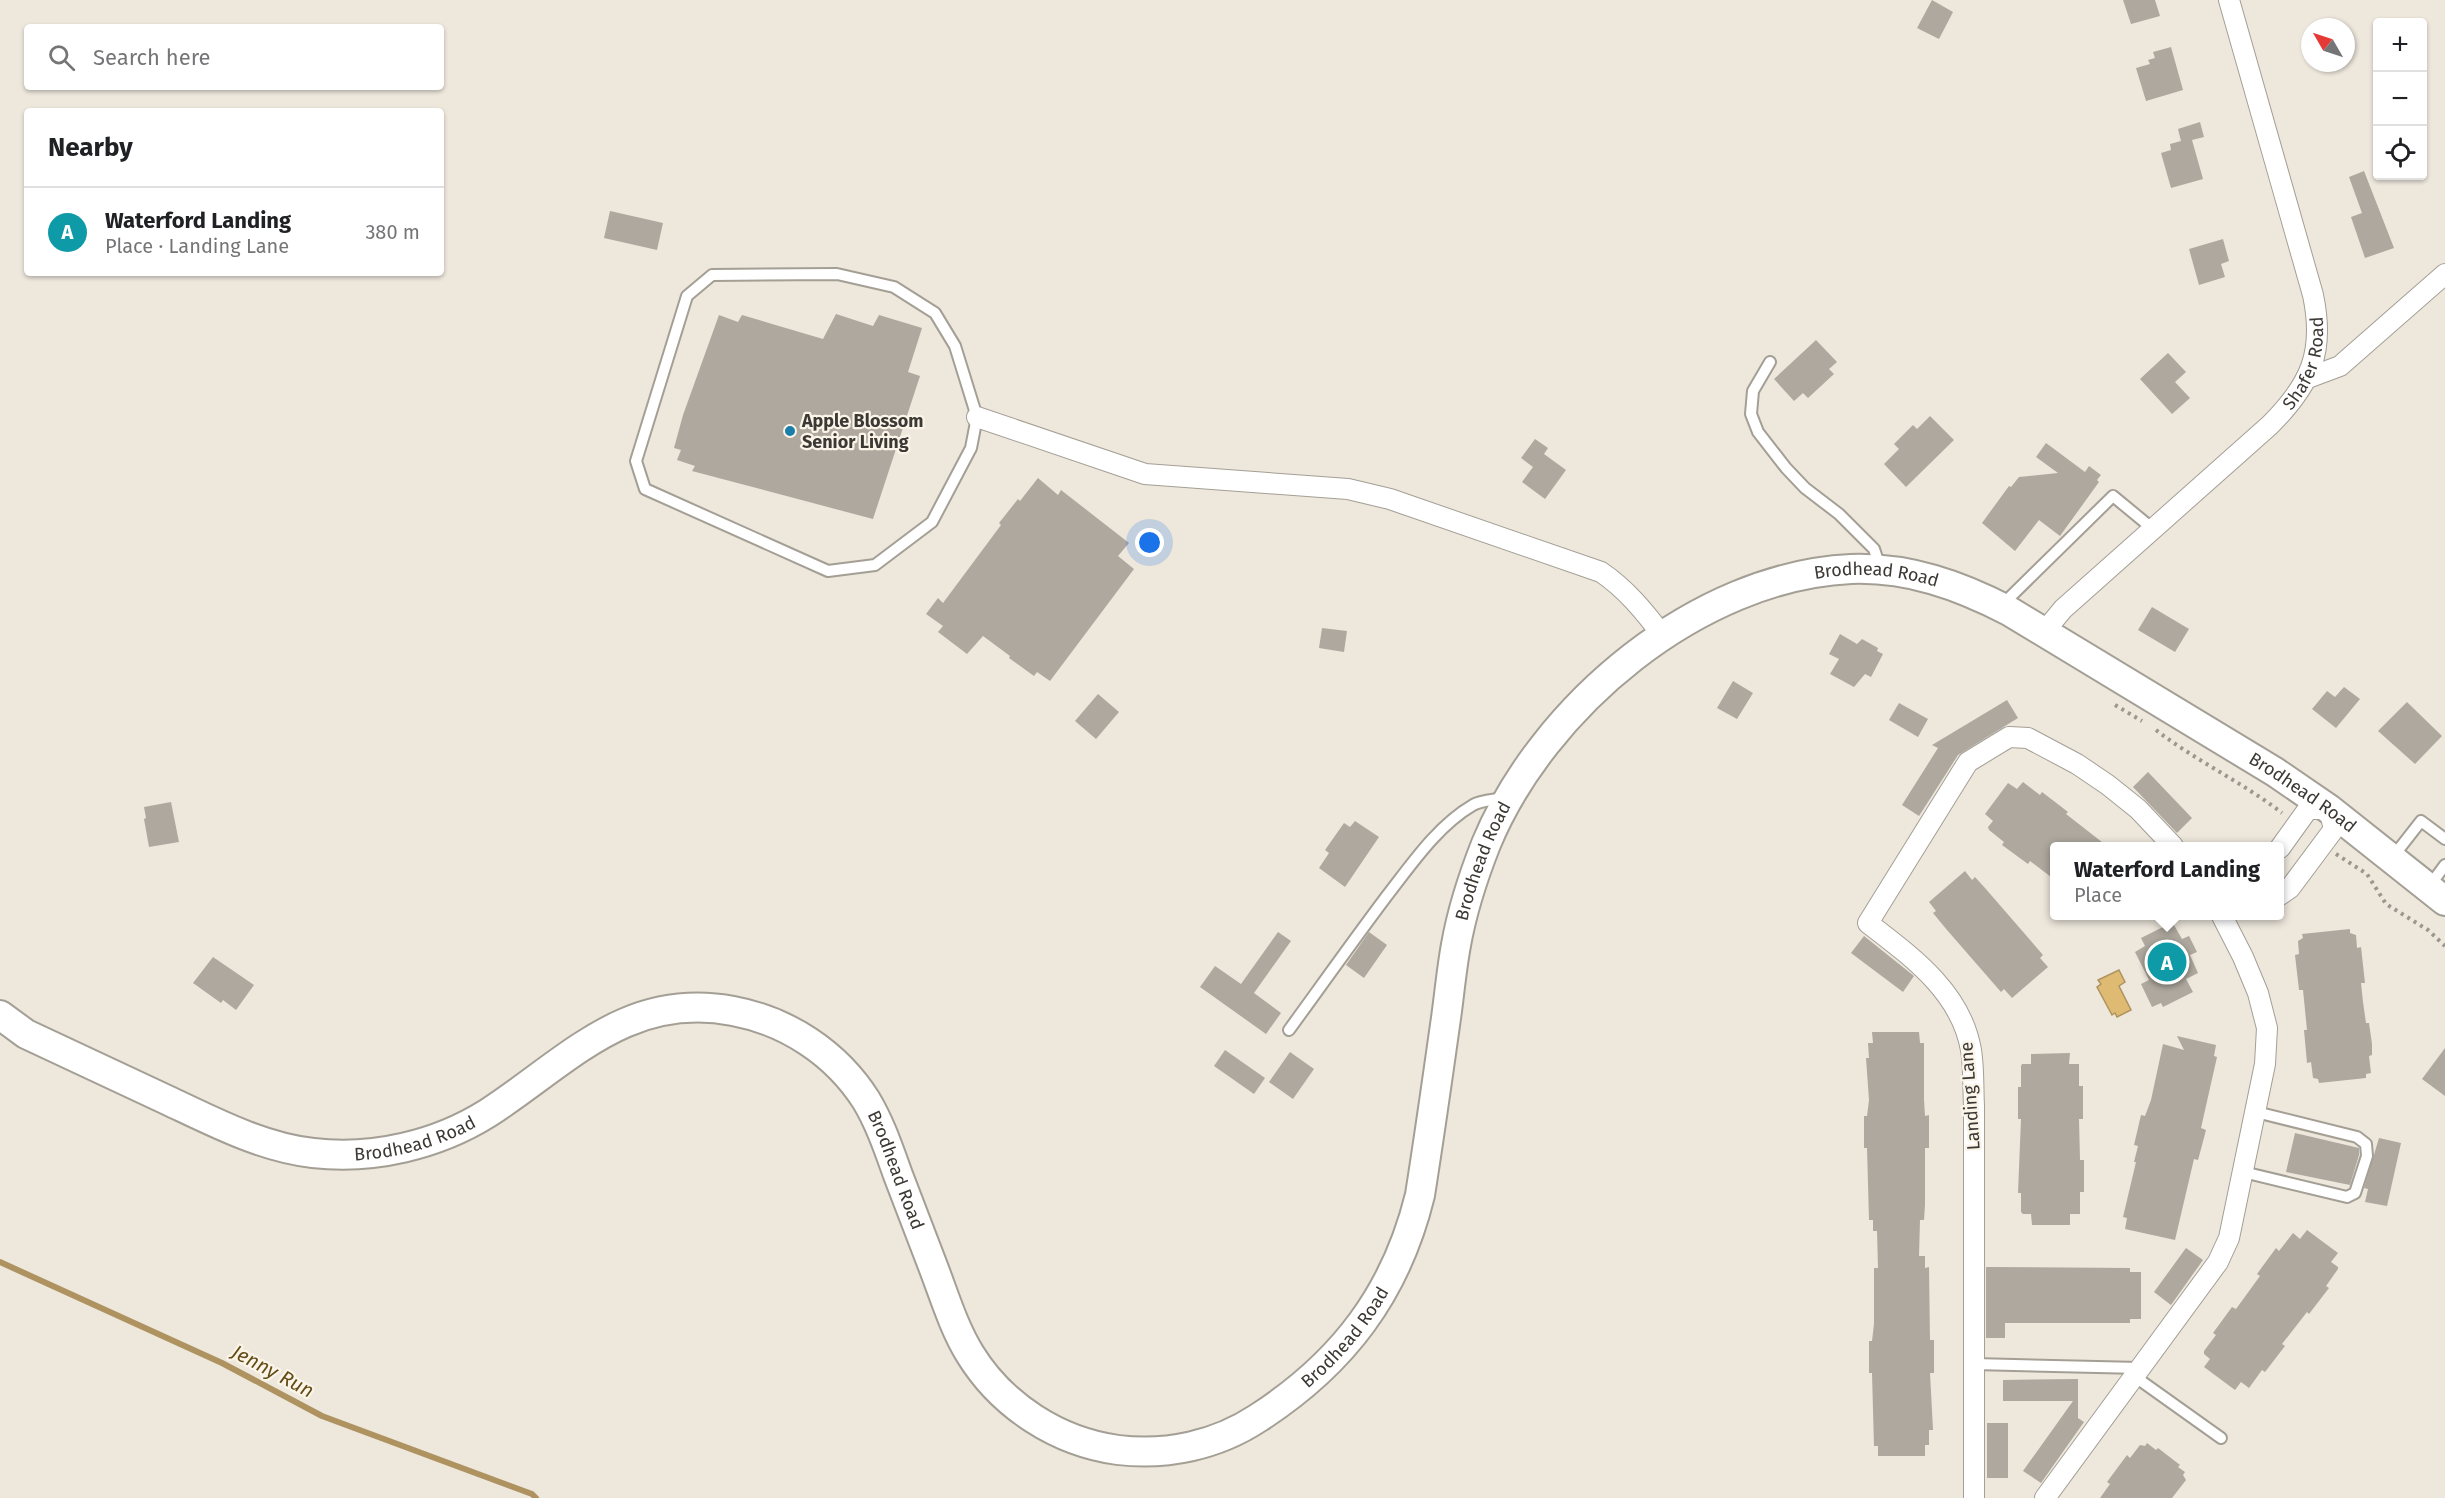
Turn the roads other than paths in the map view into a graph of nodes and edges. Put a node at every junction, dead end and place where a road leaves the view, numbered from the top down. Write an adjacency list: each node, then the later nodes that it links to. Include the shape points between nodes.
1 (2229, 0): 4 (street, Shafer Road, via 2313,295 2317,343)
2 (2445, 274): 4 (street, via 2340,366)
3 (1770, 362): 7 (lane, via 1753,391 1751,414 1758,432 1805,488 1839,514 1874,549)
4 (2308, 378): 6 (street, Shafer Road, via 2270,424)
5 (977, 417): 5 (lane, via 955,346 935,313 894,287 837,274 712,275 687,296 636,461 645,489 828,571 875,565 932,522 971,448); 10 (street, via 1145,474 1348,489 1390,499 1600,572 1626,591)
6 (2153, 529): 8 (lane, via 2113,496); 9 (street, Shafer Road, via 2063,609)
7 (1881, 570): 8 (main road, Brodhead Road, via 1949,584); 10 (main road, Brodhead Road, via 1830,571 1786,579 1705,611)
8 (2001, 606): 9 (main road, Brodhead Road)
9 (2044, 632): 12 (main road, Brodhead Road, via 2275,771)
10 (1663, 636): 11 (main road, Brodhead Road, via 1615,671 1576,708 1541,749)
11 (1510, 797): 21 (main road, Brodhead Road, via 1487,842 1468,893 1456,946 1420,1195 1403,1253 1390,1281 1356,1331 1280,1403 1224,1437 1178,1450 1130,1451 1082,1442 1038,1422 1000,1392 959,1333 886,1142 865,1098 834,1061 774,1022 703,1007 632,1019 589,1040 459,1129 402,1148 342,1155 283,1148 226,1128 26,1034); 22 (lane, via 1476,803 1438,834 1369,919)
12 (2329, 809): 15 (street, via 2308,809); 16 (main road, Brodhead Road); 18 (street, via 2334,829)
13 (2445, 839): 16 (lane, via 2421,821)
14 (2170, 842): 25 (street, Landing Lane, via 2138,809 2093,775 2028,738 2009,737 1968,762 1868,923 1935,979 1959,1012 1971,1051)
15 (2284, 843)
16 (2392, 859): 19 (main road, Brodhead Road)
17 (2445, 865): 19 (lane)
18 (2284, 892)
19 (2437, 895)
20 (2224, 920): 23 (street, via 2258,993 2267,1028)
21 (0, 1015)
22 (1289, 1030)
23 (2256, 1112): 24 (street); 24 (lane, via 2357,1137 2366,1144 2367,1156 2355,1193 2347,1197)
24 (2243, 1172): 26 (street, via 2229,1238 2218,1262)
25 (1974, 1364): 26 (lane); 28 (street, Landing Lane)
26 (2137, 1372): 27 (lane); 29 (street)
27 (2221, 1438)
28 (1974, 1498)
29 (2044, 1498)

